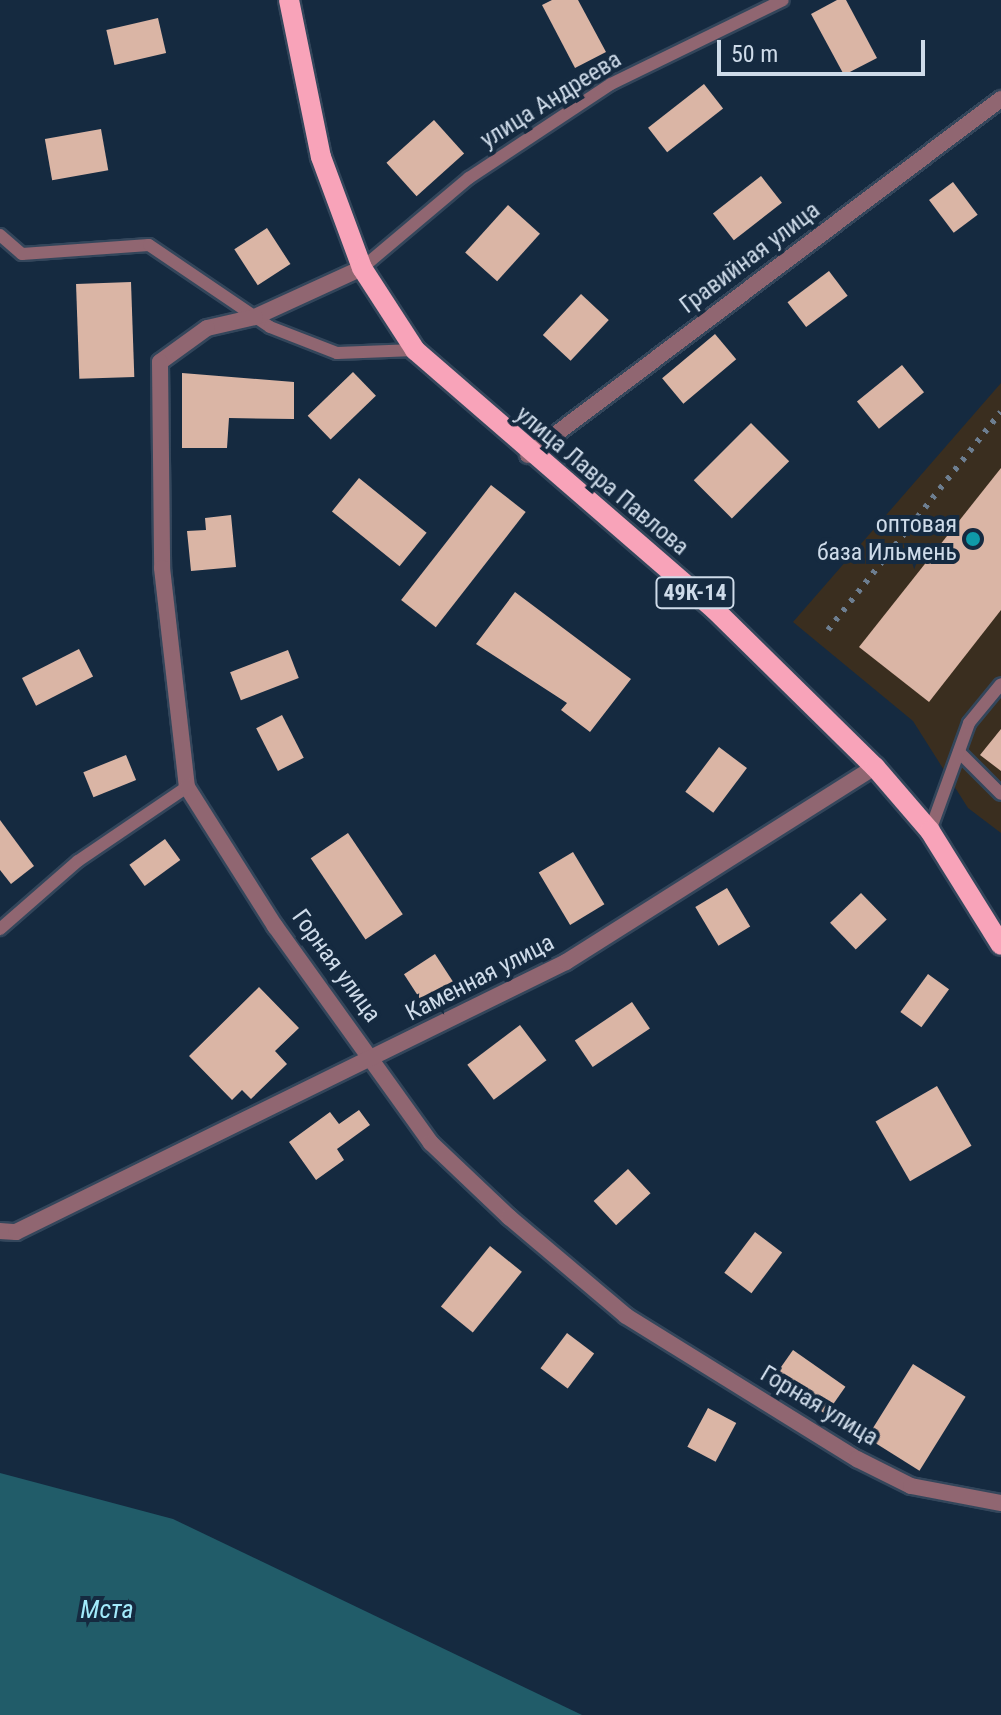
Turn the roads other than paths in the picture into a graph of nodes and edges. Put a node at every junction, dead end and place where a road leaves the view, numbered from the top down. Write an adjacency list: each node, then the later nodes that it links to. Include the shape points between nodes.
1 (289, 0): 5 (main road, 49К-14, via 321,157)
2 (783, 0): 5 (lane, улица Андреева, via 611,84 469,178)
3 (1001, 99): 8 (street, Гравийная улица)
4 (0, 235): 6 (lane, via 22,254 149,245)
5 (362, 268): 6 (street, Горная улица); 7 (main road, улица Лавра Павлова / 49К-14)
6 (255, 317): 7 (lane, via 337,353); 12 (street, Горная улица, via 207,328 160,362 162,568)
7 (415, 350): 8 (main road, улица Лавра Павлова / 49К-14)
8 (528, 455): 11 (main road, улица Лавра Павлова / 49К-14, via 715,610)
9 (1001, 684): 10 (lane, via 969,723)
10 (959, 752): 13 (lane); 14 (lane)
11 (875, 767): 14 (main road, улица Лавра Павлова / 49К-14); 17 (street, Каменная улица, via 566,962)
12 (187, 787): 15 (lane, via 78,861); 17 (street, Горная улица, via 275,926)
13 (1001, 794)
14 (930, 831): 16 (main road, улица Лавра Павлова / 49К-14)
15 (0, 929)
16 (1001, 945)
17 (374, 1059): 18 (street, Каменная улица, via 16,1232); 19 (street, Горная улица, via 431,1143 626,1316 911,1486)
18 (0, 1231)
19 (1001, 1503)

